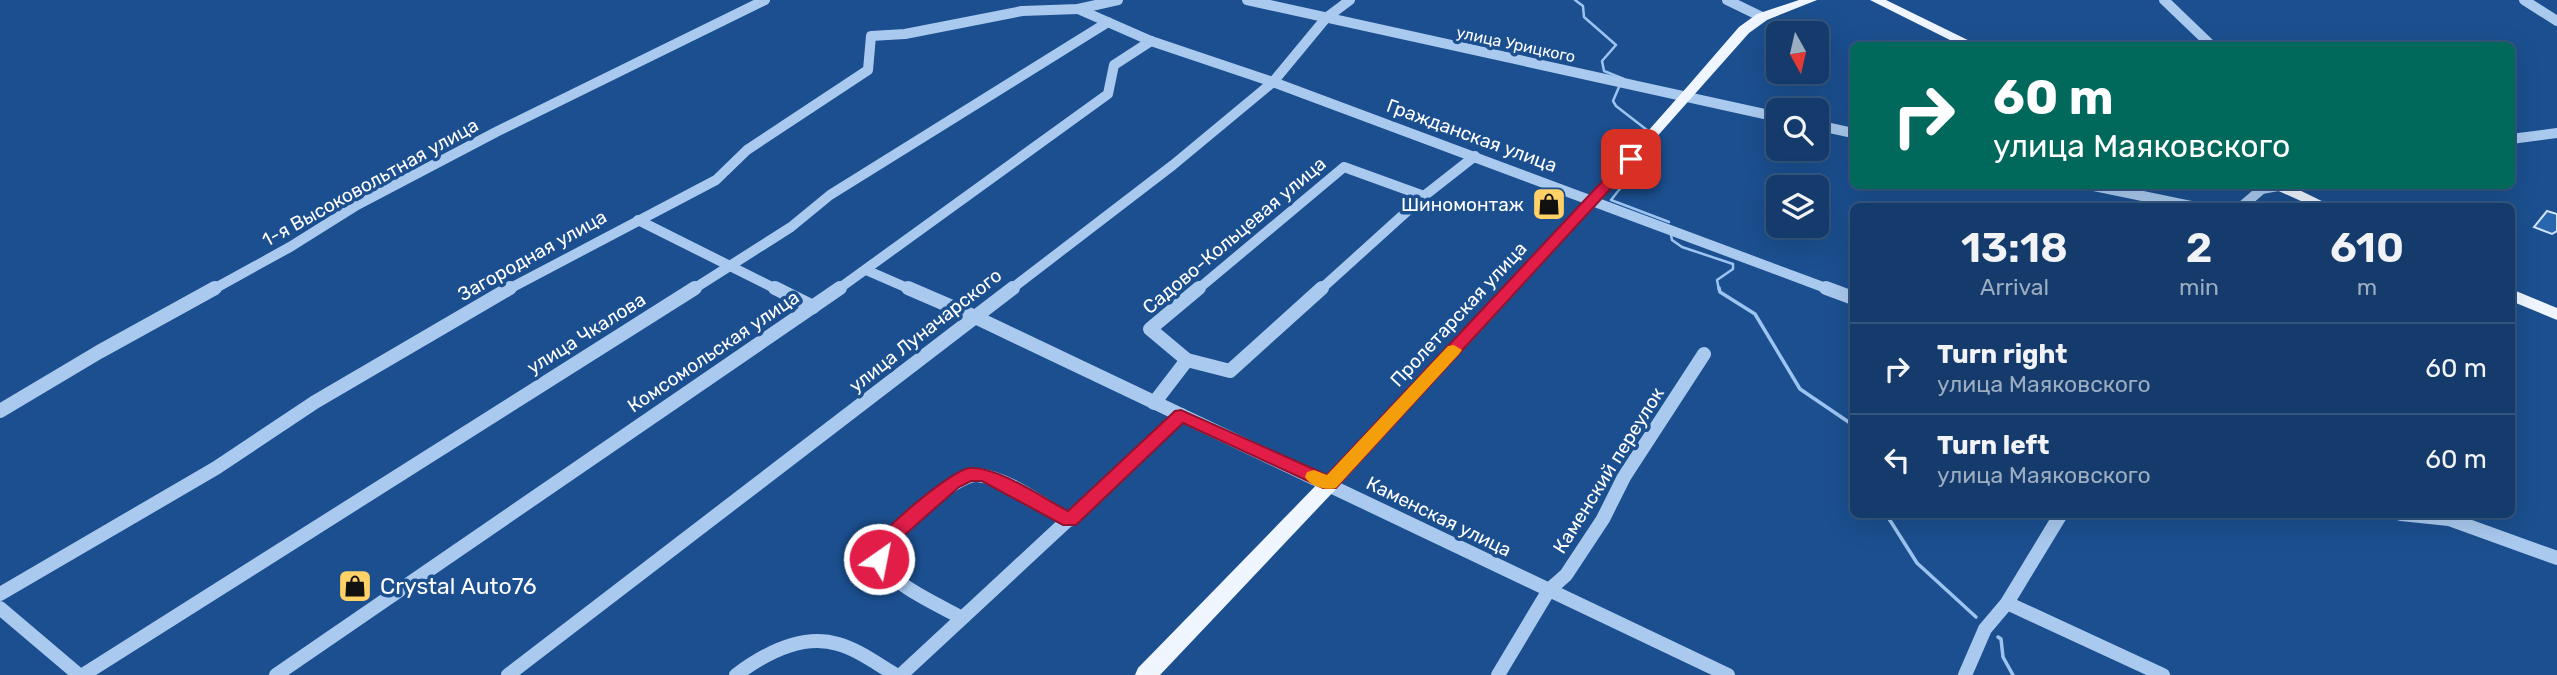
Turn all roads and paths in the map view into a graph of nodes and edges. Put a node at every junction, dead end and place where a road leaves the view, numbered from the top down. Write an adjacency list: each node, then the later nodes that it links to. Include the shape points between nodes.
1 (765, 0): 45 (street, 1-я Высоковольтная улица, via 357,205)
2 (1118, 0): 10 (street)
3 (1247, 0): 11 (street, улица Урицкого)
4 (1350, 0): 11 (street, улица Луначарского)
5 (1727, 0): 12 (street)
6 (1811, 0): 12 (main road, Пролетарская улица)
7 (1875, 0): 16 (main road)
8 (2164, 0): 17 (street)
9 (2524, 0): 13 (street)
10 (1078, 9): 14 (street, Гражданская улица); 34 (street, Загородная улица, via 1022,10 871,36 868,71 747,150 716,180)
11 (1326, 18): 18 (street, улица Луначарского); 19 (street, улица Урицкого)
12 (1762, 18): 19 (main road, Пролетарская улица, via 1744,30)
13 (2557, 21)
14 (1108, 22): 15 (street, Гражданская улица); 35 (street, улица Чкалова, via 831,195 791,228)
15 (1151, 41): 18 (street, Гражданская улица); 36 (street, Комсомольская улица, via 1114,65 1108,94)
16 (1966, 42)
17 (2208, 42)
18 (1273, 82): 25 (street, Гражданская улица); 41 (street, улица Луначарского, via 1173,165)
19 (1687, 97): 20 (street, улица Урицкого); 30 (main road, Пролетарская улица)
20 (1766, 114)
21 (1829, 128): 22 (street)
22 (1850, 132)
23 (2557, 134): 24 (street)
24 (2515, 139)
25 (1475, 156): 29 (street, Садово-Кольцевая улица); 30 (street, Гражданская улица)
26 (2109, 189): 31 (street)
27 (2262, 189): 32 (street)
28 (2285, 189): 33 (main road)
29 (1424, 197): 43 (street, Садово-Кольцевая улица, via 1230,371); 43 (street, Садово-Кольцевая улица, via 1344,167 1150,329)
30 (1593, 200): 38 (street, Гражданская улица); 47 (main road, Пролетарская улица)
31 (2176, 203)
32 (2246, 203)
33 (2317, 203)
34 (638, 220): 35 (street); 53 (street, Загородная улица, via 541,270 315,401 216,468)
35 (731, 265): 39 (street); 57 (street, улица Чкалова)
36 (866, 270): 39 (street, Комсомольская улица); 41 (street, Каменская улица)
37 (2515, 296): 40 (main road)
38 (1850, 297)
39 (813, 306): 58 (street, Комсомольская улица)
40 (2557, 315)
41 (973, 316): 44 (street, Каменская улица); 59 (street, улица Луначарского)
42 (1704, 354): 52 (street, Каменский переулок, via 1624,477 1603,519 1566,575)
43 (1187, 359): 44 (street)
44 (1154, 403): 46 (street, Каменская улица)
45 (0, 411)
46 (1181, 415): 47 (street, Каменская улица); 50 (street)
47 (1329, 484): 52 (street, Каменская улица); 62 (main road, Пролетарская улица)
48 (2059, 518): 54 (street)
49 (2449, 518): 51 (street)
50 (1069, 520): 56 (street); 56 (street, via 985,475 969,474 953,482 885,542 879,559 888,572)
51 (2557, 558)
52 (1549, 590): 63 (street, Каменский переулок); 64 (street, Каменская улица)
53 (0, 594)
54 (2007, 603): 65 (street, via 1985,629); 66 (street)
55 (0, 608): 57 (street)
56 (962, 618): 61 (street)
57 (81, 675)
58 (276, 675)
59 (508, 675)
60 (736, 675): 61 (street, via 763,658 822,641 838,644)
61 (898, 675)
62 (1146, 675)
63 (1498, 675)
64 (1728, 675)
65 (1965, 675)
66 (2163, 675)

